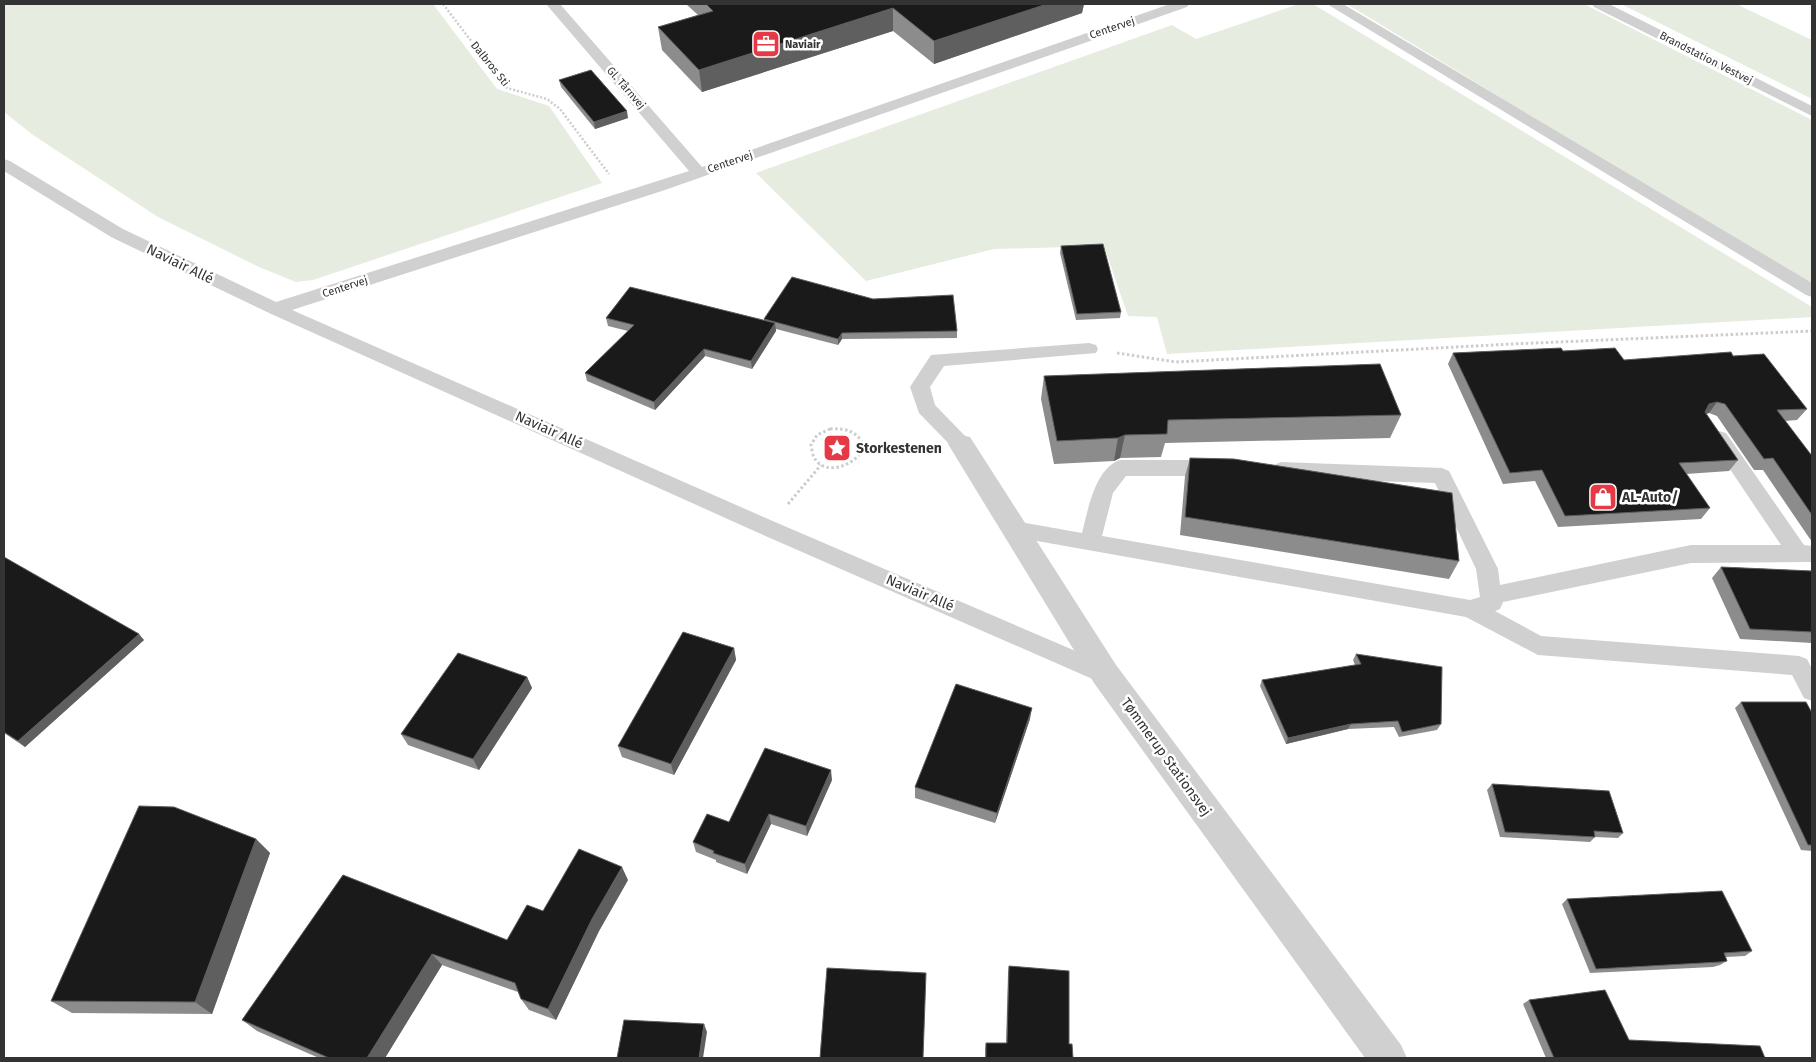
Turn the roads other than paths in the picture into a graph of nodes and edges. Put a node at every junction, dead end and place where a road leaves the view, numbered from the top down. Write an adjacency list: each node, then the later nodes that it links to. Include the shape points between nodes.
1 (553, 4): 7 (lane, Gl. Tårnvej)
2 (1182, 4): 7 (lane, Centervej)
3 (1334, 4): 8 (lane)
4 (1599, 4): 5 (lane, Brandstation Vestvej)
5 (1812, 112)
6 (4, 164): 9 (lane, Naviair Allé, via 117,234)
7 (699, 173): 9 (lane, Centervej)
8 (1812, 291)
9 (275, 309): 18 (lane, Naviair Allé)
10 (1089, 349): 12 (lane, via 938,360 920,387 926,408)
11 (1708, 422): 15 (lane)
12 (961, 444): 13 (street, Tømmerup Stationsvej)
13 (1014, 529): 14 (lane); 18 (street, Tømmerup Stationsvej)
14 (1090, 542): 16 (lane, via 1103,491 1120,468 1181,466 1442,476 1486,569); 17 (lane)
15 (1805, 554): 16 (lane, via 1691,554)
16 (1490, 596): 17 (lane, via 1492,603)
17 (1470, 609): 19 (lane, via 1538,645 1799,666)
18 (1105, 674): 20 (street, Tømmerup Stationsvej)
19 (1812, 691)
20 (1388, 1058)

